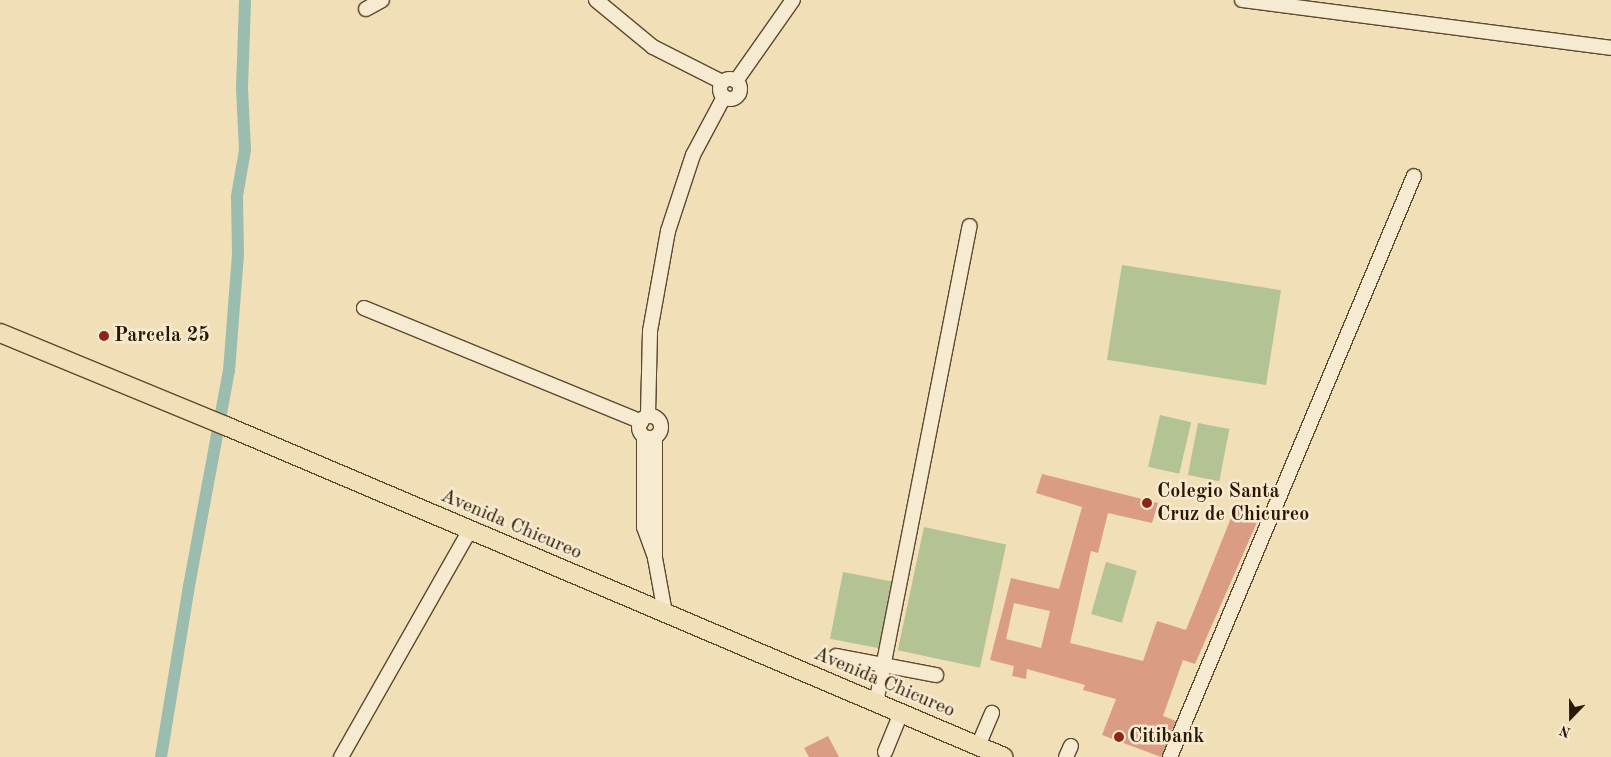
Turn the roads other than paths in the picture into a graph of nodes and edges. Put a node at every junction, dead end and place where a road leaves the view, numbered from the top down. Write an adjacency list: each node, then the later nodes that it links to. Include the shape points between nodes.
1 (382, 0): 5 (street)
2 (596, 0): 7 (street, via 653,47)
3 (793, 0): 7 (street)
4 (1242, 0): 6 (street)
5 (366, 9)
6 (1611, 48)
7 (729, 81): 12 (street, via 719,88 724,97 693,155 668,231 650,331)
8 (1414, 176): 25 (street)
9 (970, 226): 16 (street)
10 (364, 308): 12 (street)
11 (0, 333): 13 (main road, Avenida Chicureo)
12 (645, 418): 14 (street, via 650,438 655,558)
13 (470, 530): 14 (main road, Avenida Chicureo); 23 (street)
14 (665, 613): 18 (main road, Avenida Chicureo)
15 (836, 656): 16 (street)
16 (886, 665): 17 (street); 18 (street)
17 (936, 675)
18 (876, 702): 19 (main road, Avenida Chicureo)
19 (900, 713): 21 (main road, Avenida Chicureo); 22 (street)
20 (992, 713): 21 (street)
21 (978, 746): 24 (main road, Avenida Chicureo)
22 (885, 752)
23 (341, 757)
24 (1004, 757)
25 (1170, 757)

